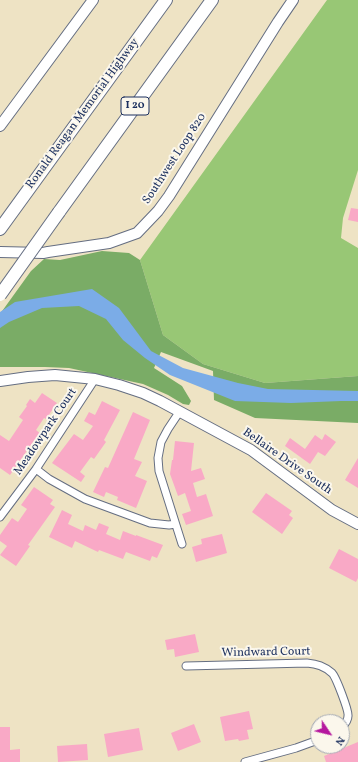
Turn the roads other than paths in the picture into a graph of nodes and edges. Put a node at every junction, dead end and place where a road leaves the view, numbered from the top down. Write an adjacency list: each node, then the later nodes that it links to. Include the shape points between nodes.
1 (93, 0): 5 (street)
2 (166, 0): 6 (highway, Ronald Reagan Memorial Highway)
3 (212, 0): 8 (highway, I 20, bridge)
4 (294, 0): 7 (street, Southwest Loop 820, via 158,211 137,233 109,243 48,252)
5 (0, 126)
6 (0, 229)
7 (0, 252)
8 (0, 295)
9 (95, 379): 10 (street, Bellaire Drive South, via 55,375); 11 (street, Bellaire Drive South, via 143,393); 12 (street, Meadowpark Court)
10 (0, 381)
11 (180, 411): 14 (street, via 168,429 158,458 159,471); 15 (street, Bellaire Drive South, via 251,450 332,510)
12 (36, 469): 13 (street, Meadowpark Court); 14 (street, via 85,499 150,523)
13 (0, 517)
14 (176, 524): 16 (street)
15 (358, 524)
16 (182, 544)
17 (186, 666): 18 (street, Windward Court, via 317,664 334,675)
18 (348, 714)
19 (310, 743): 20 (street)
20 (246, 762)

